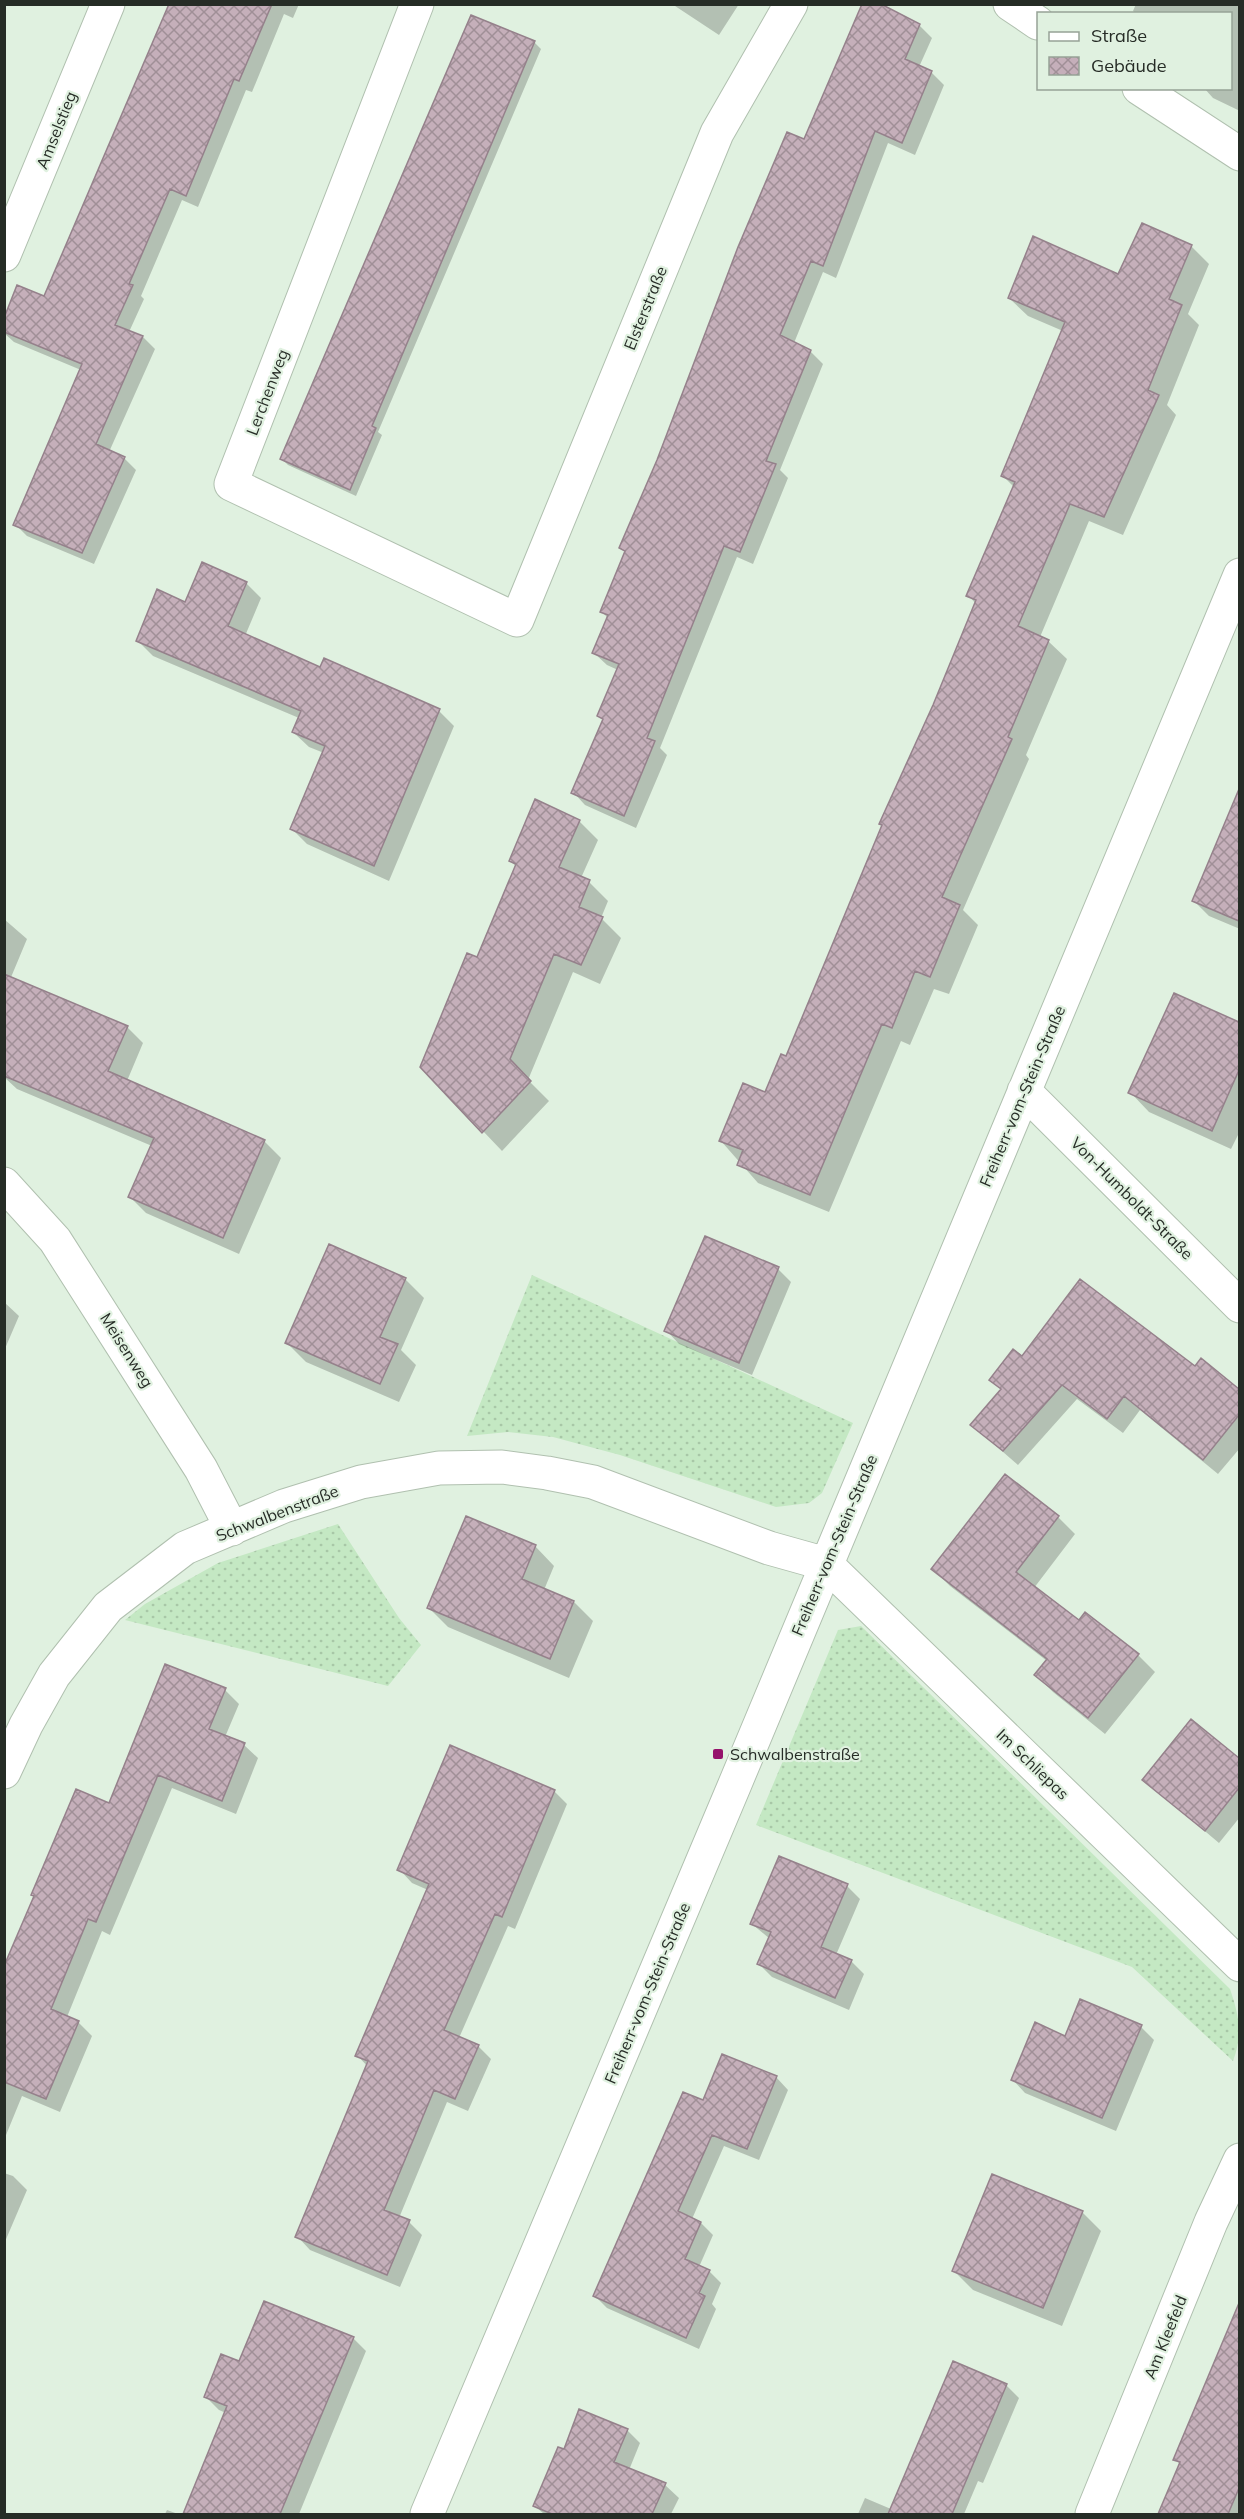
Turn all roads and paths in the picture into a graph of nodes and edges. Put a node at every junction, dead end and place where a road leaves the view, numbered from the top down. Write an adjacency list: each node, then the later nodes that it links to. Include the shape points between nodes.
1 (108, 4): 8 (street, Amselstieg)
2 (417, 4): 10 (street, Lerchenweg, via 231,484)
3 (791, 4): 10 (street, Elsterstraße, via 717,133)
4 (1010, 4): 5 (street)
5 (1037, 22)
6 (1142, 90): 7 (street)
7 (1239, 154)
8 (4, 255)
9 (1239, 575): 11 (street, Freiherr-vom-Stein-Straße)
10 (517, 620)
11 (1024, 1091): 13 (street, Von-Humboldt-Straße); 15 (street, Freiherr-vom-Stein-Straße)
12 (4, 1184): 14 (street, Meisenweg, via 55,1240 201,1469)
13 (1239, 1306)
14 (232, 1529): 15 (street, Schwalbenstraße, via 284,1506 361,1482 438,1468 502,1467 593,1482 769,1548); 16 (street, Schwalbenstraße, via 185,1548 108,1607 54,1675)
15 (826, 1564): 17 (street, Im Schliepas); 19 (street, Freiherr-vom-Stein-Straße)
16 (4, 1772)
17 (1239, 1965)
18 (1239, 2160): 20 (street, Am Kleefeld)
19 (427, 2514)
20 (1092, 2514)

